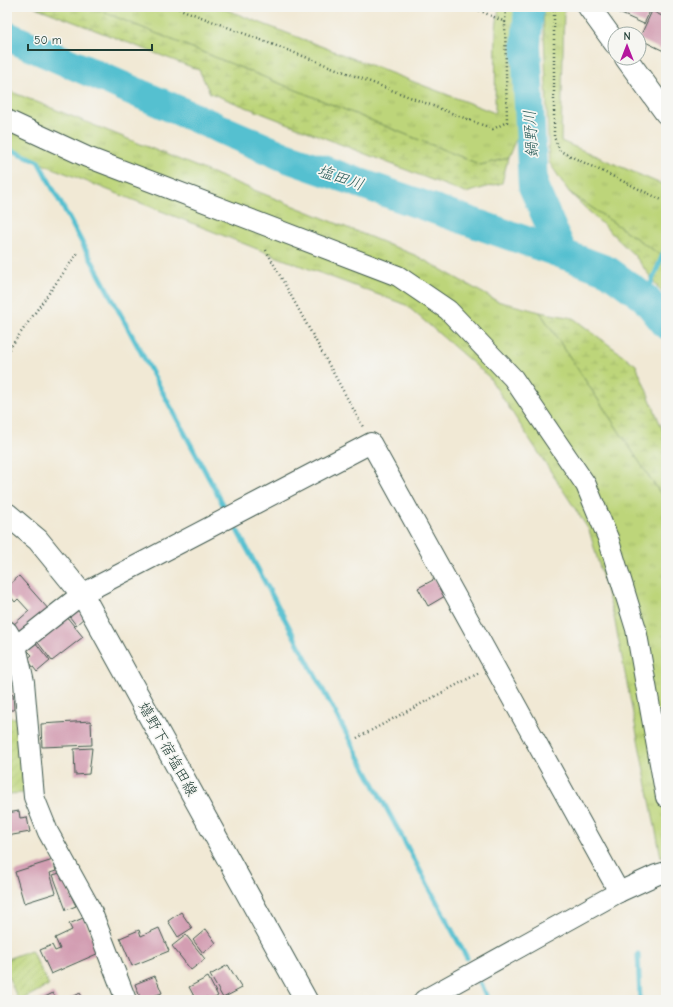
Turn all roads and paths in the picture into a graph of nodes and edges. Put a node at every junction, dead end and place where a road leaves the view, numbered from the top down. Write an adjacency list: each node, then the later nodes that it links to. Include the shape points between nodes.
1 (175, 7): 6 (path, via 493,129 507,122)
2 (472, 7): 6 (path)
3 (506, 7): 6 (path)
4 (554, 7): 11 (path, via 554,138 560,151)
5 (589, 7): 7 (main road)
6 (505, 22)
7 (607, 32)
8 (632, 66): 9 (main road)
9 (666, 113)
10 (7, 120): 21 (street, via 87,157 398,276 448,310 514,378 586,485 608,538 636,629)
11 (666, 202)
12 (266, 250): 15 (path)
13 (79, 251): 14 (path)
14 (7, 352)
15 (371, 443): 17 (street); 19 (street)
16 (7, 514): 17 (main road, 嬉野下宿塩田線, via 38,540)
17 (82, 594): 18 (street); 25 (main road, 嬉野下宿塩田線)
18 (12, 639): 24 (street, via 24,682 34,797 48,832 91,910)
19 (493, 665): 20 (path); 23 (street)
20 (357, 738)
21 (666, 797)
22 (666, 872): 23 (street)
23 (619, 892): 26 (street)
24 (126, 1000)
25 (306, 1000)
26 (424, 1000)

